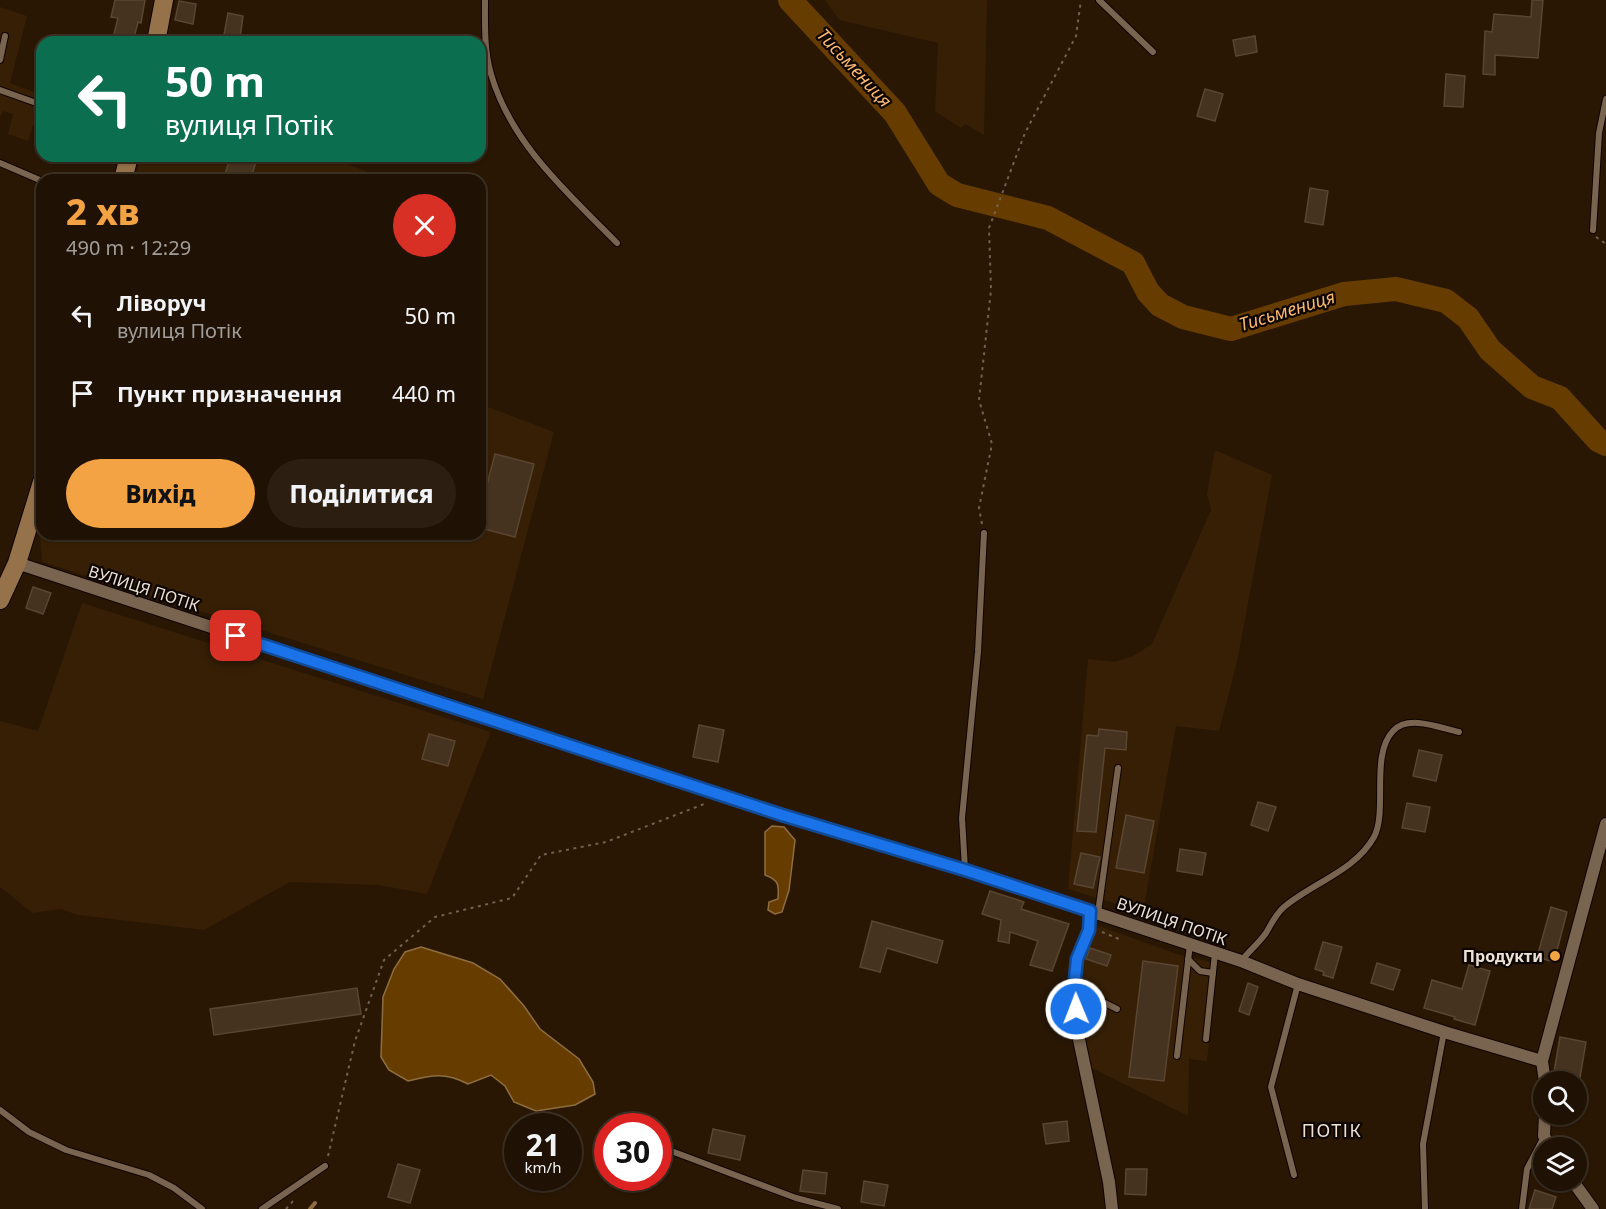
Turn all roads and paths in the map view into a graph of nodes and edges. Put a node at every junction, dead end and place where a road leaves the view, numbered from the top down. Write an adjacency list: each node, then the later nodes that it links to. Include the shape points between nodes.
1 (164, 0): 6 (street)
2 (484, 0): 15 (lane, via 491,73 506,113 542,166)
3 (1081, 0): 17 (path, via 1076,36 1025,133 989,228 991,290 979,400 992,444 979,508)
4 (1099, 0): 7 (lane)
5 (4, 36): 8 (lane)
6 (157, 36)
7 (1153, 52)
8 (0, 60)
9 (0, 90): 11 (lane)
10 (1606, 99): 14 (lane, via 1599,133)
11 (36, 103)
12 (0, 163): 13 (lane)
13 (36, 178)
14 (1593, 230)
15 (617, 243)
16 (36, 501): 18 (street)
17 (984, 533): 24 (lane, via 978,652 962,818)
18 (17, 563): 19 (street); 22 (street, ВУЛИЦЯ ПОТІК)
19 (0, 600)
20 (1459, 732): 29 (lane, via 1419,723 1394,730 1386,743 1380,775 1374,837 1361,855 1285,906)
21 (1118, 768): 25 (lane)
22 (725, 796): 24 (street, ВУЛИЦЯ ПОТІК); 43 (path, via 606,842 542,855 512,898 435,917 384,960 355,1041)
23 (1606, 824): 37 (street)
24 (965, 870): 25 (street, ВУЛИЦЯ ПОТІК)
25 (1094, 912): 26 (street, ВУЛИЦЯ ПОТІК); 32 (street, via 1077,959)
26 (1190, 944): 27 (street, ВУЛИЦЯ ПОТІК); 28 (lane)
27 (1215, 953): 29 (street, ВУЛИЦЯ ПОТІК); 30 (lane)
28 (1188, 959): 30 (lane, via 1200,971); 36 (lane)
29 (1241, 961): 31 (street, ВУЛИЦЯ ПОТІК)
30 (1213, 973): 35 (lane)
31 (1298, 984): 34 (street, ВУЛИЦЯ ПОТІК); 44 (lane, via 1271,1087)
32 (1074, 988): 33 (lane); 51 (street, via 1077,1030)
33 (1117, 1009)
34 (1444, 1032): 37 (street, ВУЛИЦЯ ПОТІК); 52 (lane, via 1423,1144)
35 (1206, 1039)
36 (1177, 1056)
37 (1542, 1061): 38 (street)
38 (1543, 1071)
39 (0, 1110): 47 (lane, via 66,1150 148,1175)
40 (1544, 1125): 41 (street)
41 (1544, 1136): 53 (lane, via 1527,1169)
42 (672, 1151): 50 (lane, via 796,1198)
43 (325, 1166): 48 (lane)
44 (1294, 1175)
45 (1580, 1191): 54 (street)
46 (294, 1200): 49 (path)
47 (202, 1209)
48 (262, 1209)
49 (286, 1209)
50 (838, 1209)
51 (1112, 1209)
52 (1425, 1209)
53 (1522, 1209)
54 (1593, 1209)

